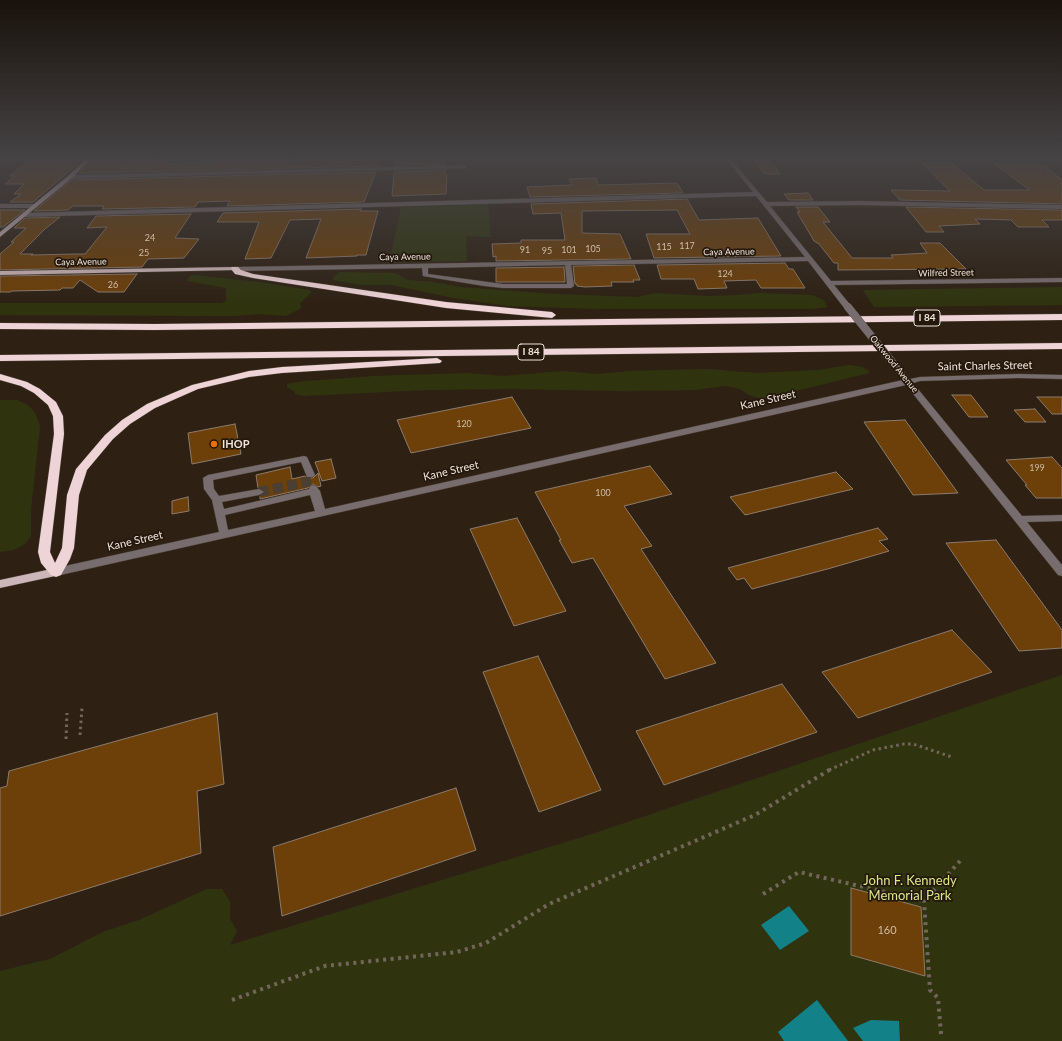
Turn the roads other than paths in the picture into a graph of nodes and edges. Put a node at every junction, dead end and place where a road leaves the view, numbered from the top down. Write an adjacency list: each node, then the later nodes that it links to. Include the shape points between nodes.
1 (0, 206): 2 (street)
2 (35, 206): 7 (main road)
3 (353, 206): 7 (street)
4 (767, 206): 9 (street, Oakwood Avenue)
5 (990, 206): 6 (street)
6 (1062, 207)
7 (24, 215): 8 (main road)
8 (0, 235)
9 (810, 259): 10 (street, Caya Avenue); 15 (street, Oakwood Avenue)
10 (568, 264): 11 (street, Caya Avenue); 11 (street, via 571,286 491,285 425,274)
11 (425, 266): 12 (street, Caya Avenue)
12 (235, 269): 13 (main road, Caya Avenue); 17 (highway, via 252,276 468,308 526,314 604,316)
13 (0, 273)
14 (1062, 280): 15 (street, Wilfred Street)
15 (830, 283): 24 (street, Oakwood Avenue, bridge)
16 (1062, 317): 17 (highway, I 84)
17 (659, 321): 18 (highway, I 84)
18 (0, 326)
19 (1062, 346): 20 (highway, I 84)
20 (554, 352): 21 (highway, I 84); 33 (highway, via 269,371 223,379 173,396 126,422 88,460 75,486 68,548)
21 (0, 358)
22 (0, 377): 33 (highway, via 24,384 41,394 52,404 58,416 59,434 44,552 47,563)
23 (1062, 377): 24 (street, Saint Charles Street, via 931,378)
24 (908, 382): 29 (street, Kane Street); 31 (street, Oakwood Avenue)
25 (310, 475): 27 (street, via 304,458 208,478 209,489)
26 (259, 492): 27 (street)
27 (217, 500): 28 (street)
28 (219, 513): 29 (street, via 314,490); 32 (street)
29 (321, 513): 32 (street, Kane Street)
30 (1062, 518): 31 (street)
31 (1020, 519): 34 (street, Oakwood Avenue)
32 (224, 534): 33 (street, Kane Street)
33 (56, 572): 35 (main road, Kane Street)
34 (1062, 572)
35 (0, 584)

